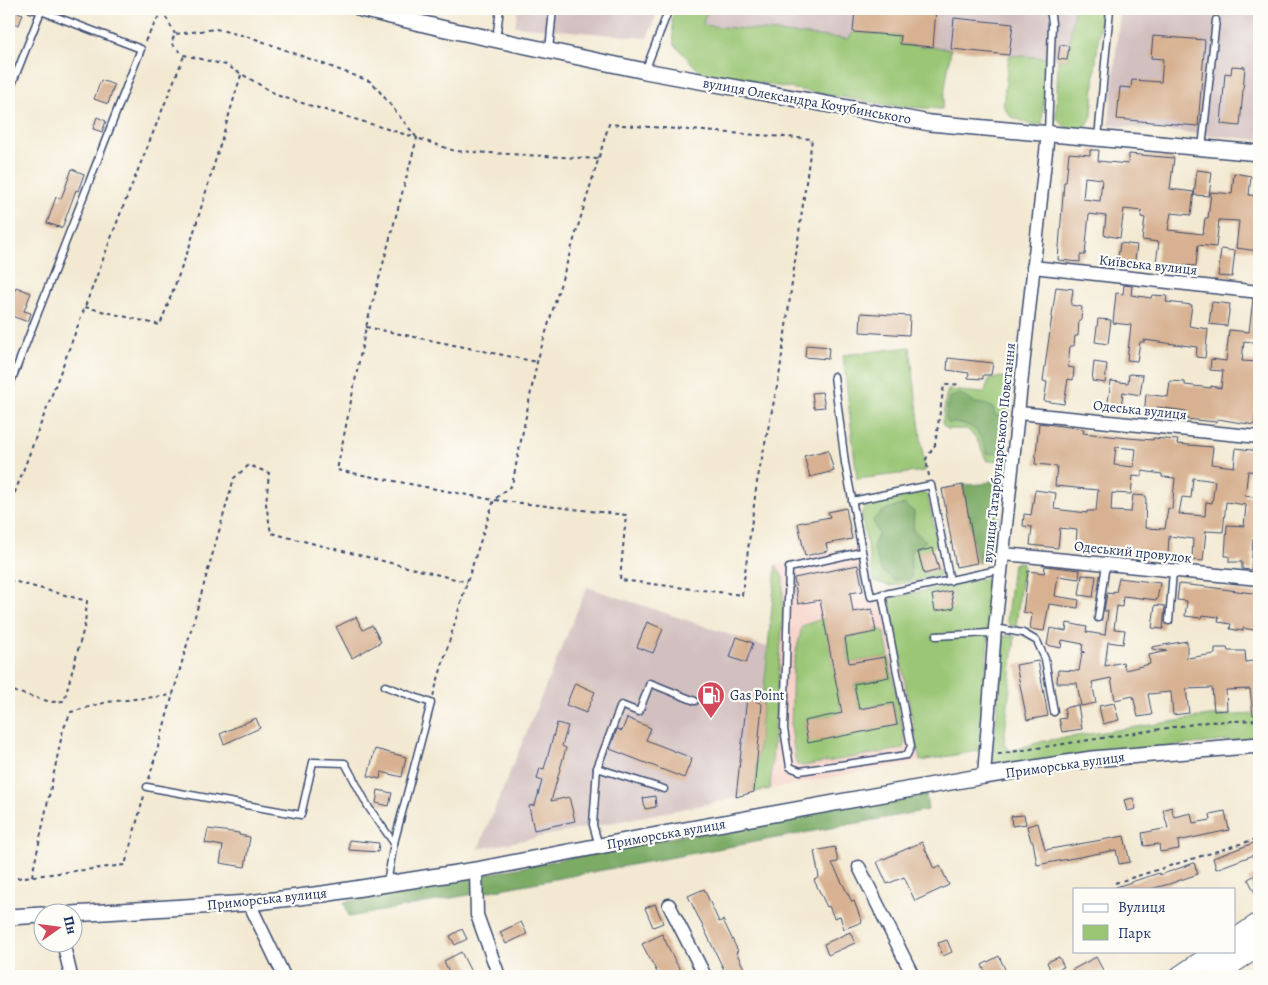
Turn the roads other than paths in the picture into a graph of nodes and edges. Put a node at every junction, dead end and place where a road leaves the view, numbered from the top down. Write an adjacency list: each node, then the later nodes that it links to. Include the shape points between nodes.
1 (31, 9): 8 (lane)
2 (361, 9): 10 (street, вулиця Олександра Кочубинського)
3 (500, 9): 10 (lane)
4 (554, 9): 11 (lane)
5 (669, 9): 12 (lane)
6 (1050, 9): 14 (lane)
7 (1110, 9): 15 (lane)
8 (41, 11): 13 (lane); 21 (lane, via 141,49)
9 (1216, 20): 16 (lane)
10 (496, 39): 11 (street, вулиця Олександра Кочубинського)
11 (549, 50): 12 (street, вулиця Олександра Кочубинського)
12 (645, 71): 14 (street, вулиця Олександра Кочубинського, via 930,123)
13 (9, 92)
14 (1048, 133): 15 (street, вулиця Олександра Кочубинського); 18 (street, вулиця Татарбунарського Повстання)
15 (1098, 138): 16 (street, вулиця Олександра Кочубинського)
16 (1202, 148): 17 (street, вулиця Олександра Кочубинського)
17 (1259, 153)
18 (1033, 267): 19 (street, Київська вулиця); 22 (street, вулиця Татарбунарського Повстання)
19 (1259, 292)
20 (834, 376): 24 (lane)
21 (9, 387)
22 (1019, 413): 23 (street, Одеська вулиця); 26 (street, вулиця Татарбунарського Повстання)
23 (1259, 437)
24 (852, 501): 25 (lane); 31 (lane, via 931,485)
25 (862, 552): 32 (lane, via 871,597); 32 (lane, via 788,568 784,729 790,767 800,771 907,755 911,746)
26 (1004, 554): 27 (street, Одеський провулок); 28 (street, вулиця Татарбунарського Повстання)
27 (1106, 564): 29 (street, Одеський провулок); 33 (lane)
28 (1002, 569): 31 (lane); 35 (street, вулиця Татарбунарського Повстання)
29 (1173, 571): 30 (street, Одеський провулок); 34 (lane)
30 (1259, 579)
31 (950, 581): 32 (lane)
32 (882, 594)
33 (1098, 618)
34 (1169, 621)
35 (995, 631): 36 (lane); 39 (lane, via 1023,633 1037,641 1045,659); 42 (street, вулиця Татарбунарського Повстання)
36 (936, 636)
37 (386, 686): 45 (lane, via 431,703)
38 (695, 701): 41 (lane, via 650,683 639,712 621,705)
39 (1054, 712)
40 (1259, 745): 42 (street, Приморська вулиця, via 1092,760)
41 (597, 768): 44 (lane); 46 (lane, via 593,825)
42 (984, 776): 46 (street, Приморська вулиця)
43 (147, 787): 45 (lane, via 301,815 313,762 345,763 369,808)
44 (664, 789)
45 (394, 843): 49 (lane)
46 (599, 846): 48 (street, Приморська вулиця)
47 (859, 867): 64 (street)
48 (476, 870): 49 (street, Приморська вулиця); 62 (street, via 477,915)
49 (387, 884): 50 (street, Приморська вулиця)
50 (249, 903): 52 (street, Приморська вулиця); 61 (street)
51 (670, 905): 63 (street)
52 (82, 913)
53 (32, 916): 54 (street)
54 (9, 917)
55 (1259, 923): 56 (main road)
56 (1236, 939)
57 (1259, 946): 66 (main road)
58 (65, 952): 60 (street)
59 (1216, 952): 65 (main road)
60 (71, 976)
61 (284, 976)
62 (499, 976)
63 (706, 976)
64 (913, 976)
65 (1180, 976)
66 (1213, 976)

